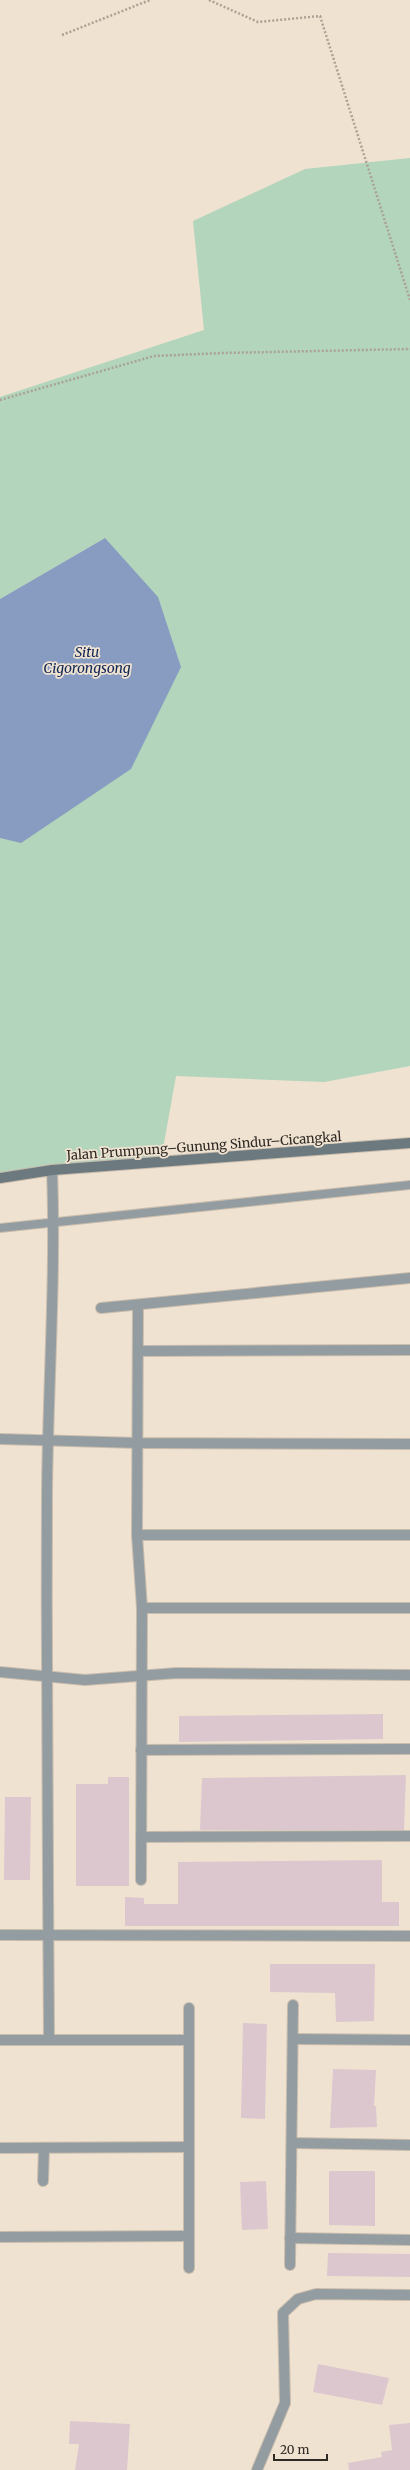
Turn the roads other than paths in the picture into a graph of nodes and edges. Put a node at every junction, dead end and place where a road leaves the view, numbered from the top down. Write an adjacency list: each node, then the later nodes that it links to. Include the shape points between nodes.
1 (410, 1143): 2 (main road, Jalan Prumpung–Gunung Sindur–Cicangkal)
2 (52, 1170): 3 (main road, Jalan Prumpung–Gunung Sindur–Cicangkal); 5 (street)
3 (0, 1178)
4 (410, 1185): 5 (lane)
5 (54, 1222): 6 (lane); 13 (street)
6 (0, 1228)
7 (410, 1278): 8 (street)
8 (138, 1304): 9 (street); 11 (street)
9 (101, 1308)
10 (410, 1350): 11 (street)
11 (138, 1351): 14 (street)
12 (0, 1439): 13 (street)
13 (48, 1441): 14 (street); 23 (street)
14 (138, 1443): 15 (street); 16 (street)
15 (410, 1444)
16 (137, 1535): 17 (street); 18 (street)
17 (410, 1535)
18 (142, 1608): 19 (street); 22 (street)
19 (410, 1608)
20 (0, 1672): 23 (street)
21 (410, 1675): 22 (street, via 177,1673)
22 (140, 1677): 23 (street, via 84,1680); 25 (street)
23 (46, 1678): 30 (street)
24 (410, 1749): 25 (street)
25 (141, 1750): 27 (street)
26 (410, 1836): 27 (street)
27 (141, 1837): 28 (street)
28 (141, 1880)
29 (0, 1934): 30 (street)
30 (49, 1935): 31 (street); 34 (street)
31 (410, 1936)
32 (293, 2005): 35 (street)
33 (189, 2008): 37 (street)
34 (49, 2039): 36 (street); 37 (street)
35 (293, 2039): 38 (street); 39 (street)
36 (0, 2040)
37 (188, 2040): 41 (street)
38 (410, 2040)
39 (292, 2143): 40 (street); 47 (street)
40 (410, 2145)
41 (188, 2147): 43 (street); 45 (street)
42 (0, 2148): 43 (street)
43 (44, 2148): 44 (street)
44 (43, 2181)
45 (188, 2236): 46 (street); 50 (street)
46 (0, 2237)
47 (290, 2238): 48 (street); 49 (street)
48 (410, 2240)
49 (290, 2265)
50 (189, 2268)
51 (410, 2295): 52 (street, via 316,2294 298,2299 283,2313 285,2403)
52 (257, 2470)

